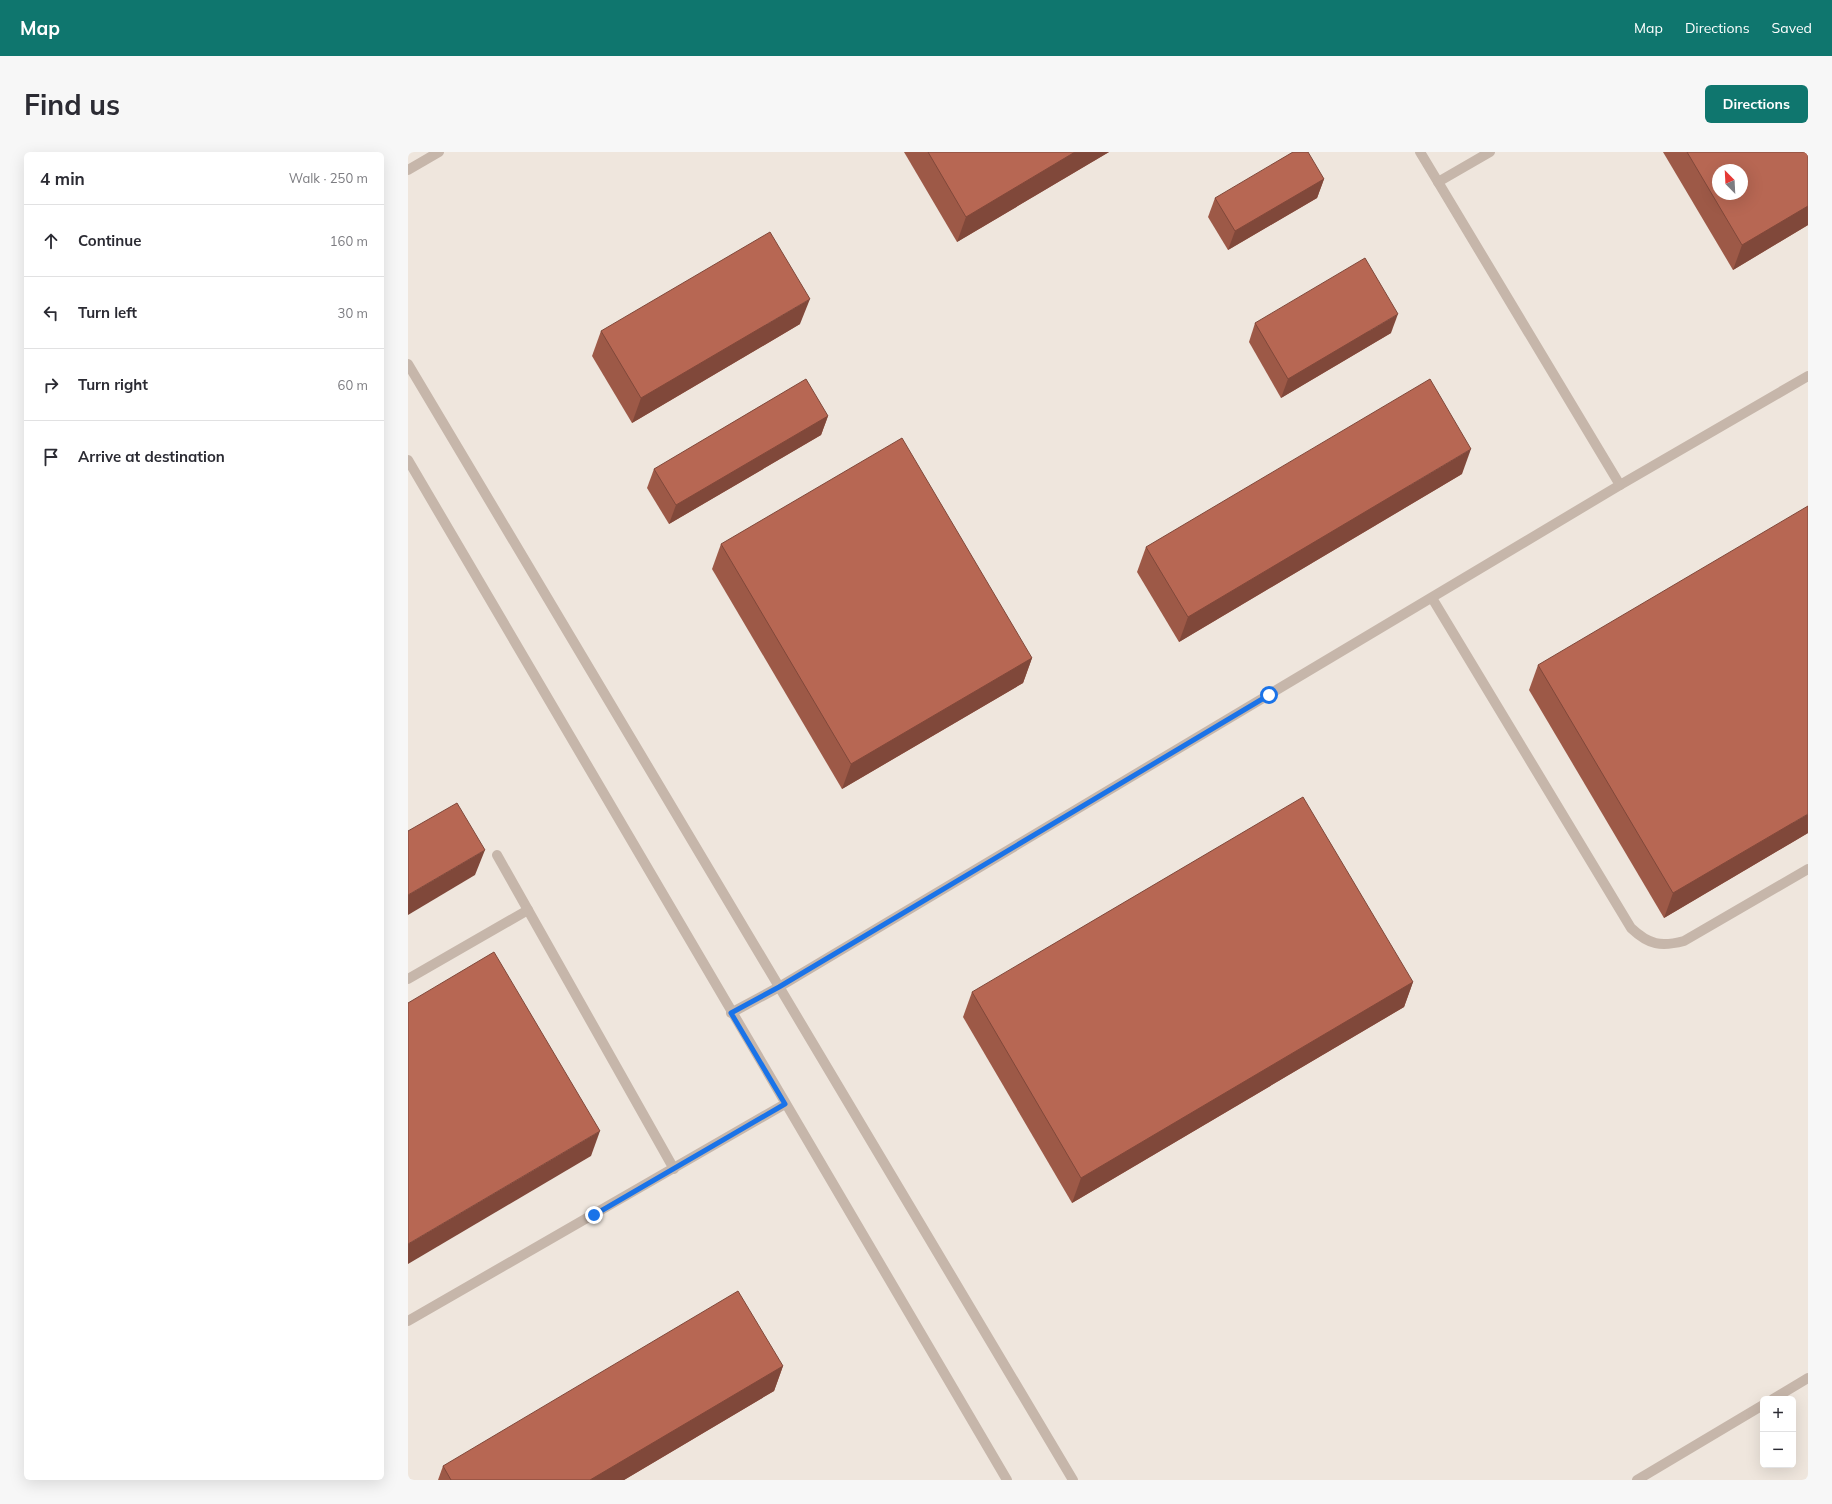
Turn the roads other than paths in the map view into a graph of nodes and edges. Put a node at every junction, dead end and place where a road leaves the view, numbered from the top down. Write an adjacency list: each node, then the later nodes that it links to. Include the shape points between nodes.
1 (438, 152): 4 (lane)
2 (1420, 152): 5 (lane)
3 (1490, 152): 5 (lane)
4 (408, 170)
5 (1438, 182): 9 (lane)
6 (408, 364): 15 (lane)
7 (1808, 376): 9 (lane)
8 (408, 460): 16 (lane)
9 (1620, 485): 10 (lane)
10 (1432, 598): 12 (lane, via 1632,928 1642,938 1655,943 1670,944 1684,941); 15 (lane)
11 (497, 855): 13 (lane)
12 (1808, 869)
13 (528, 910): 14 (lane); 18 (lane)
14 (408, 979)
15 (779, 987): 16 (lane); 24 (lane)
16 (731, 1013): 17 (lane)
17 (785, 1104): 18 (lane); 23 (lane)
18 (674, 1169): 19 (lane)
19 (408, 1322)
20 (1808, 1378): 21 (lane)
21 (1779, 1396)
22 (1760, 1407): 25 (lane)
23 (1007, 1480)
24 (1072, 1480)
25 (1637, 1480)

